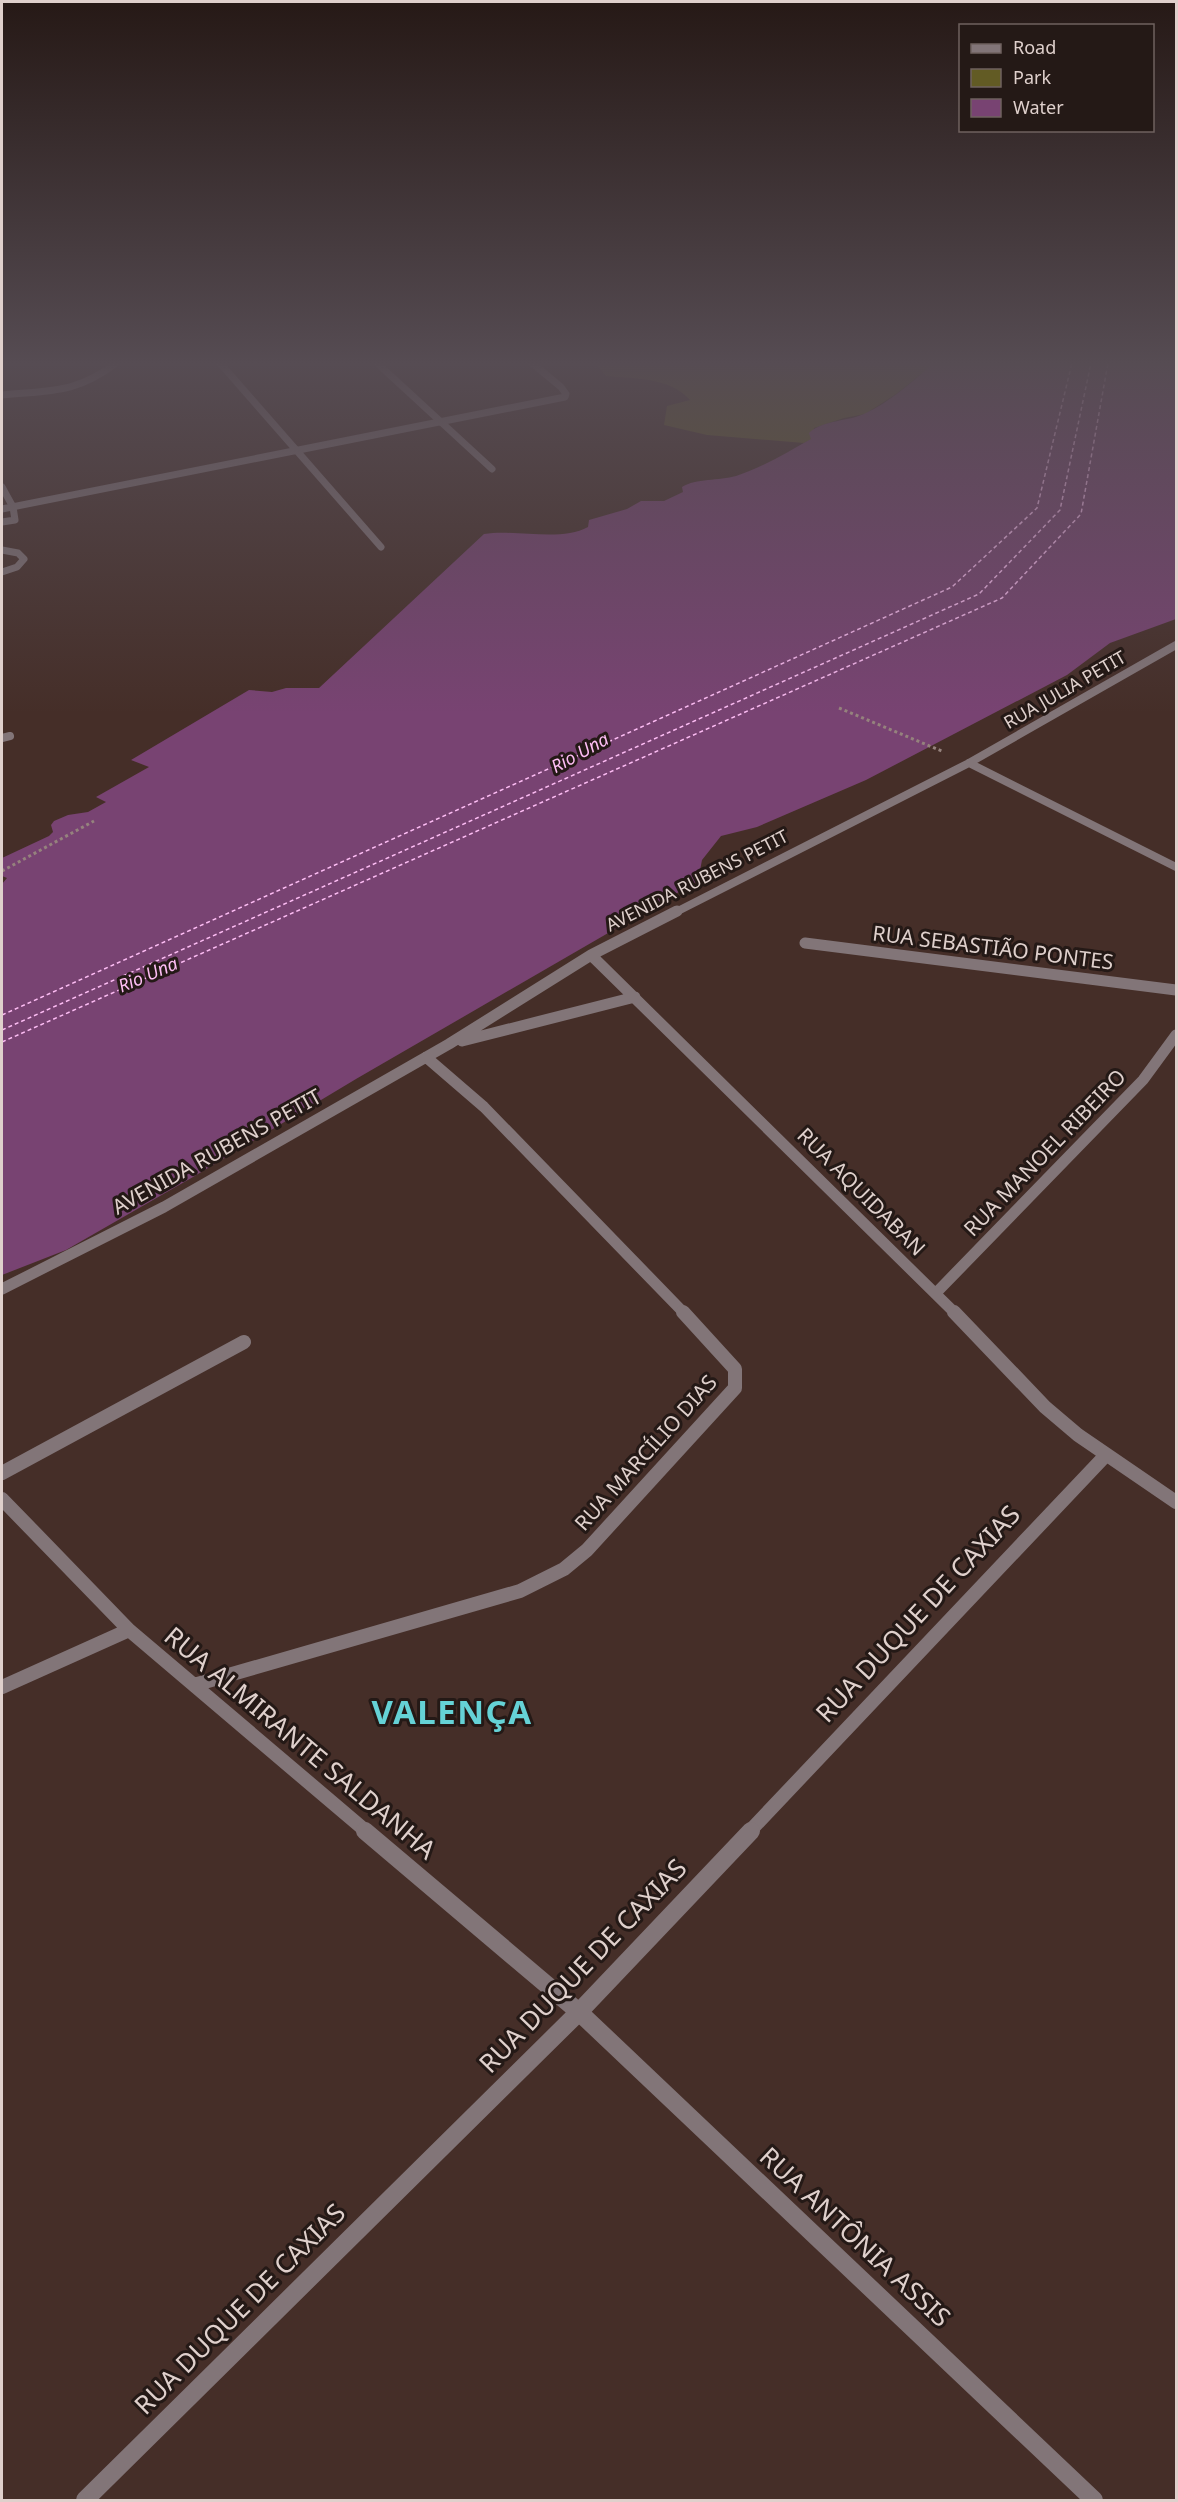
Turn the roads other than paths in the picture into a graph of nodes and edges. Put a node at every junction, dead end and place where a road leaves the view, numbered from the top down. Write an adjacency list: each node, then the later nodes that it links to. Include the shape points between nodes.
1 (152, 480): 4 (street)
2 (324, 480): 7 (street)
3 (2, 486): 4 (street)
4 (13, 507): 5 (street); 6 (street, via 15,520)
5 (2, 509)
6 (2, 522)
7 (381, 547)
8 (2, 550): 9 (street, via 18,553 24,559 17,567)
9 (2, 572)
10 (1176, 645): 11 (street, RUA JULIA PETIT)
11 (969, 763): 12 (street); 14 (street, AVENIDA RUBENS PETIT)
12 (1176, 867)
13 (805, 943): 15 (street, RUA SEBASTIÃO PONTES)
14 (591, 955): 16 (street, RUA AQUIDABAN); 18 (street, AVENIDA RUBENS PETIT)
15 (1176, 990)
16 (635, 997): 18 (street, AVENIDA RUBENS PETIT); 21 (street, RUA AQUIDABAN)
17 (1176, 1035): 21 (street, RUA MANOEL RIBEIRO, via 1143,1080)
18 (449, 1044): 19 (street, AVENIDA RUBENS PETIT)
19 (426, 1057): 20 (street, AVENIDA RUBENS PETIT, via 164,1207); 28 (street, RUA MARCÍLIO DIAS, via 484,1107 720,1350 735,1369 735,1388 587,1550 564,1569 520,1591 465,1609)
20 (2, 1289)
21 (936, 1293): 23 (street, RUA AQUIDABAN, via 1045,1407)
22 (244, 1342): 24 (street)
23 (1106, 1455): 26 (street, RUA AQUIDABAN); 30 (street, RUA DUQUE DE CAXIAS)
24 (2, 1473)
25 (2, 1499): 27 (street, RUA ALMIRANTE SALDANHA)
26 (1176, 1502)
27 (129, 1630): 28 (street, RUA ALMIRANTE SALDANHA); 29 (street)
28 (194, 1685): 30 (street, RUA ALMIRANTE SALDANHA)
29 (2, 1687)
30 (579, 2012): 31 (street, RUA DUQUE DE CAXIAS); 32 (street, RUA ANTÔNIA ASSIS)
31 (85, 2500)
32 (1094, 2500)

